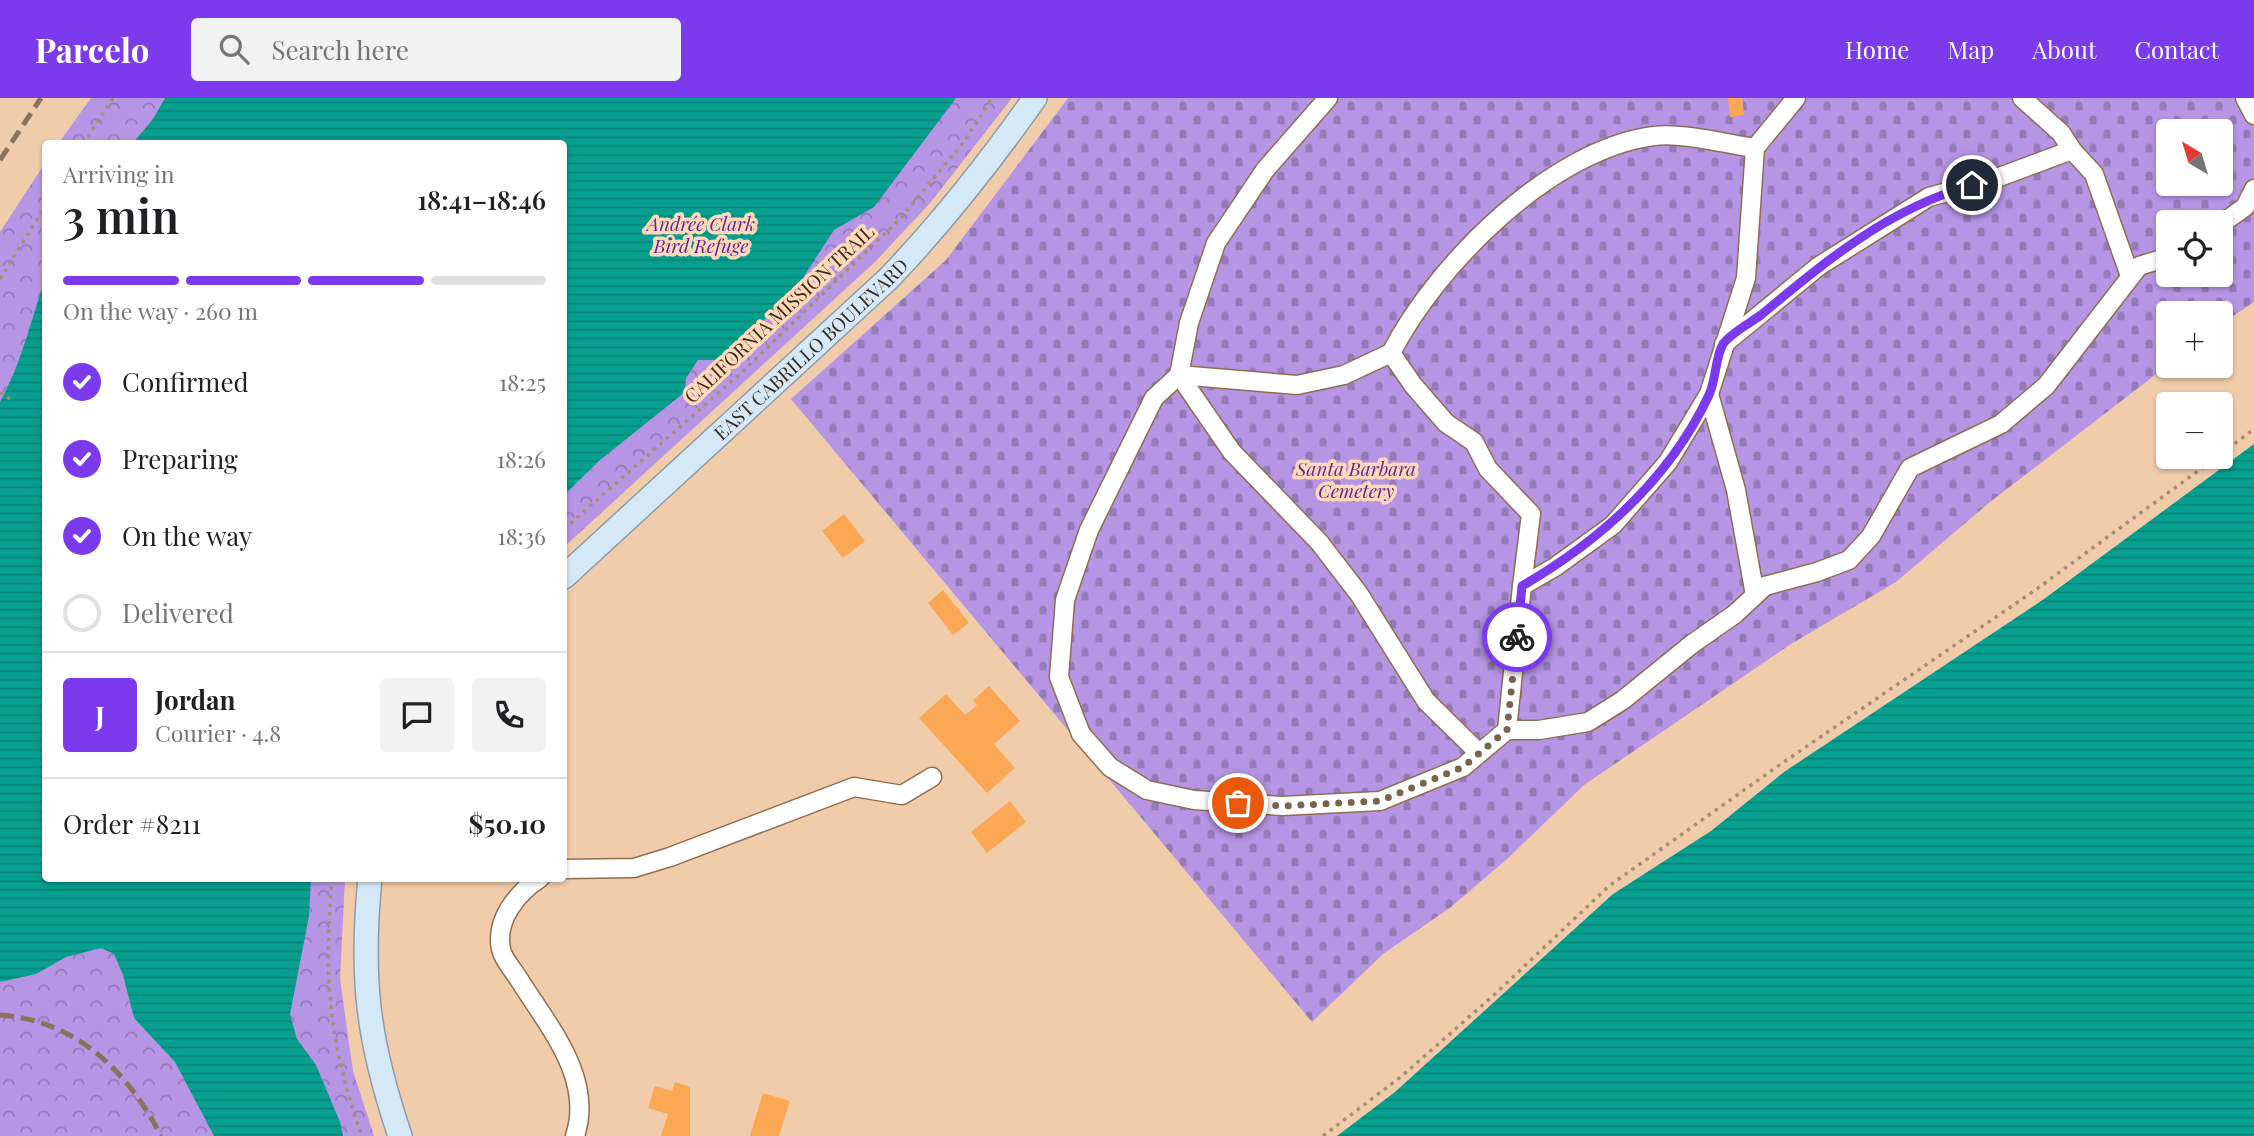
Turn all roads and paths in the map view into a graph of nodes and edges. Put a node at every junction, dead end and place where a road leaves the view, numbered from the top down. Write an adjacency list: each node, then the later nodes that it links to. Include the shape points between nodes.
1 (113, 98): 9 (path)
2 (992, 98): 27 (path, CALIFORNIA MISSION TRAIL, via 936,177 877,242 740,374)
3 (1035, 98): 28 (main road, EAST CABRILLO BOULEVARD, via 979,178 888,279)
4 (1328, 98): 20 (lane, via 1265,170 1216,243 1189,324)
5 (1796, 98): 10 (lane)
6 (2022, 98): 11 (lane, via 2061,133)
7 (2245, 98): 8 (lane)
8 (2254, 115)
9 (86, 140)
10 (1755, 148): 18 (lane, via 1746,278); 19 (lane, via 1657,135 1621,142 1564,169 1471,244 1434,286)
11 (2072, 150): 16 (lane, via 2094,174); 18 (lane, via 1929,197 1819,267)
12 (2254, 189): 14 (lane, via 2245,207)
13 (42, 211): 17 (path)
14 (2233, 216)
15 (2156, 261): 16 (lane, via 2139,266)
16 (2130, 276): 30 (lane, via 2046,386 2001,424 1910,468 1871,536 1849,560 1765,586)
17 (0, 279)
18 (1724, 344): 22 (lane)
19 (1391, 354): 20 (lane, via 1344,375 1297,385); 29 (lane, via 1446,423 1474,442 1488,469 1531,514)
20 (1179, 375): 32 (lane, via 1232,452 1319,541 1359,594 1426,701); 32 (lane, via 1154,398 1129,446 1089,530 1065,600 1059,677 1081,734 1110,767 1147,790 1194,800 1282,806 1380,801 1463,767)
21 (0, 393): 23 (path)
22 (1709, 394): 29 (lane, via 1668,462 1613,525); 30 (lane, via 1736,490)
23 (10, 399)
24 (2254, 429): 25 (path)
25 (2233, 445)
26 (2200, 469): 41 (path, via 2035,591 1609,886 1413,1067)
27 (567, 526)
28 (567, 574)
29 (1522, 586): 31 (lane)
30 (1755, 595): 31 (lane, via 1623,700 1588,722)
31 (1507, 730): 32 (lane)
32 (1479, 753)
33 (932, 777): 34 (lane, via 902,795 854,787 670,858 634,867)
34 (567, 869)
35 (332, 882): 38 (path, via 328,999 339,1064)
36 (370, 882): 39 (main road, via 367,1007 383,1084)
37 (534, 882): 40 (lane, via 512,904 502,925 501,950 569,1059 580,1096 581,1118)
38 (362, 1136)
39 (400, 1136)
40 (575, 1136)
41 (1324, 1136)

